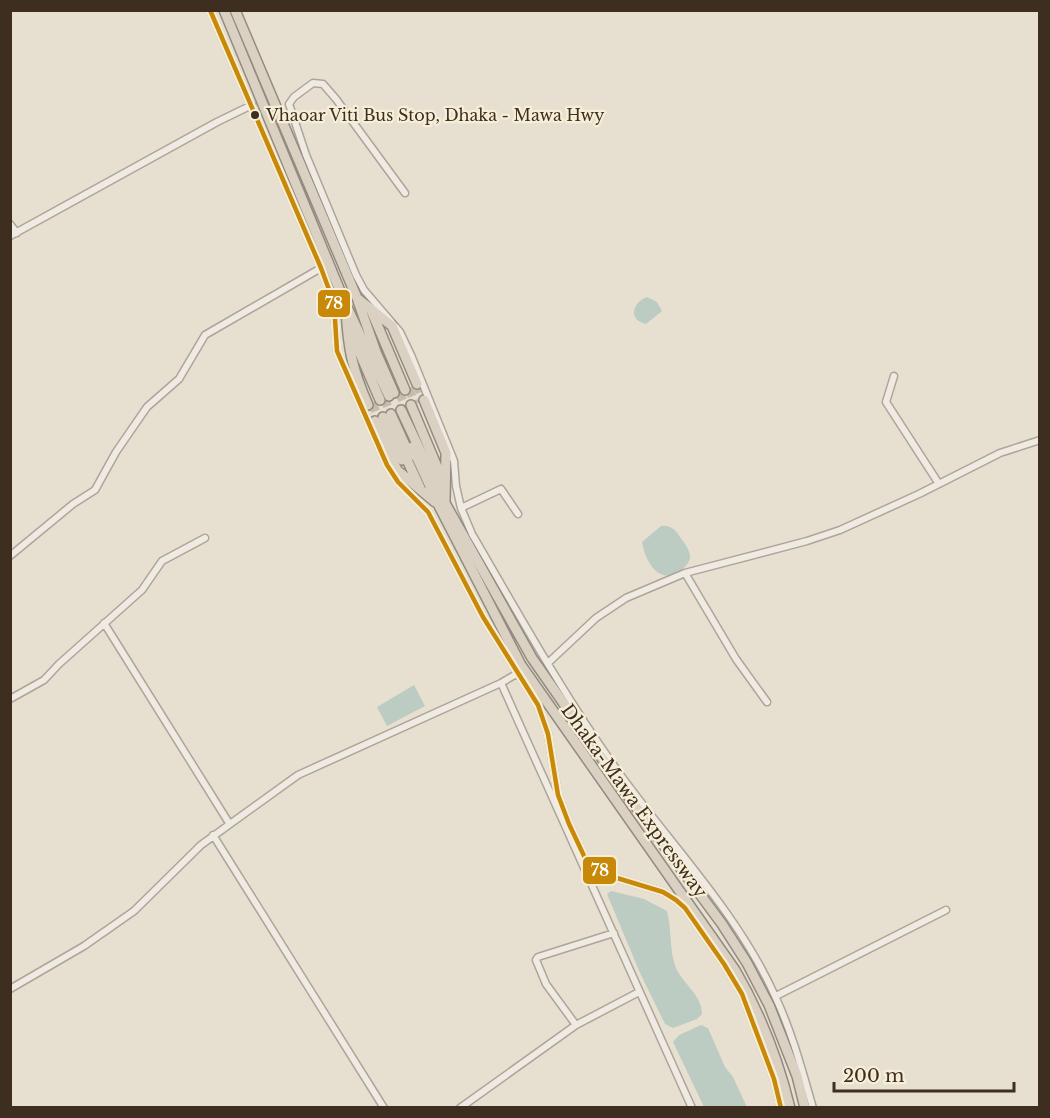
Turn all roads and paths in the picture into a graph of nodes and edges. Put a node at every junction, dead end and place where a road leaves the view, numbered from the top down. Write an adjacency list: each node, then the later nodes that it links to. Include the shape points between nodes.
1 (210, 10): 4 (street)
2 (224, 10): 9 (highway)
3 (235, 10): 10 (highway)
4 (252, 105): 7 (street); 8 (street)
5 (405, 193): 19 (street, via 323,84 313,83 294,97 289,104 306,155 356,275 400,332 445,436 454,461)
6 (10, 224): 7 (street)
7 (14, 234)
8 (321, 268): 22 (street, via 205,335 179,379 147,406 95,490); 26 (street, via 334,303 337,351 387,465 428,512 483,617)
9 (345, 303): 11 (highway); 13 (highway)
10 (370, 308): 13 (highway); 13 (highway); 13 (highway, via 376,352)
11 (347, 324): 13 (highway); 13 (highway); 13 (highway, via 357,381)
12 (894, 376): 16 (street, via 886,402)
13 (392, 395)
14 (399, 411): 17 (highway, Dhaka-Mawa Expressway); 17 (highway, Dhaka-Mawa Expressway, via 407,479); 18 (highway, Dhaka-Mawa Expressway); 18 (highway, Dhaka-Mawa Expressway); 18 (highway, Dhaka-Mawa Expressway, via 446,469)
15 (1040, 440): 16 (street, via 1000,453)
16 (939, 484): 23 (street, via 840,530)
17 (424, 493): 18 (highway, Dhaka-Mawa Expressway)
18 (444, 497): 42 (highway, Dhaka-Mawa Expressway, via 521,665 735,970 757,1009); 43 (highway, Dhaka-Mawa Expressway, via 532,658 747,963 769,1005)
19 (461, 508): 20 (street, via 501,489); 25 (street, via 472,534)
20 (518, 514)
21 (205, 538): 24 (street, via 162,561 142,590)
22 (10, 556)
23 (685, 573): 25 (street, via 626,598 596,618); 29 (street)
24 (104, 623): 28 (street, via 45,680); 30 (street)
25 (549, 662): 36 (street, via 594,738 738,931)
26 (518, 673): 27 (street); 41 (street, via 543,717 558,795 585,858 607,875 663,892 685,908 742,994)
27 (501, 683): 30 (street, via 298,775); 33 (street)
28 (10, 699)
29 (766, 702)
30 (229, 823): 31 (street)
31 (213, 835): 34 (street, via 134,911); 38 (street)
32 (946, 910): 36 (street)
33 (614, 933): 35 (street); 37 (street, via 536,958 546,984)
34 (10, 989)
35 (639, 992): 37 (street); 40 (street)
36 (776, 996): 44 (street)
37 (576, 1024): 39 (street)
38 (384, 1107)
39 (460, 1107)
40 (692, 1107)
41 (781, 1107)
42 (790, 1107)
43 (805, 1107)
44 (813, 1107)

